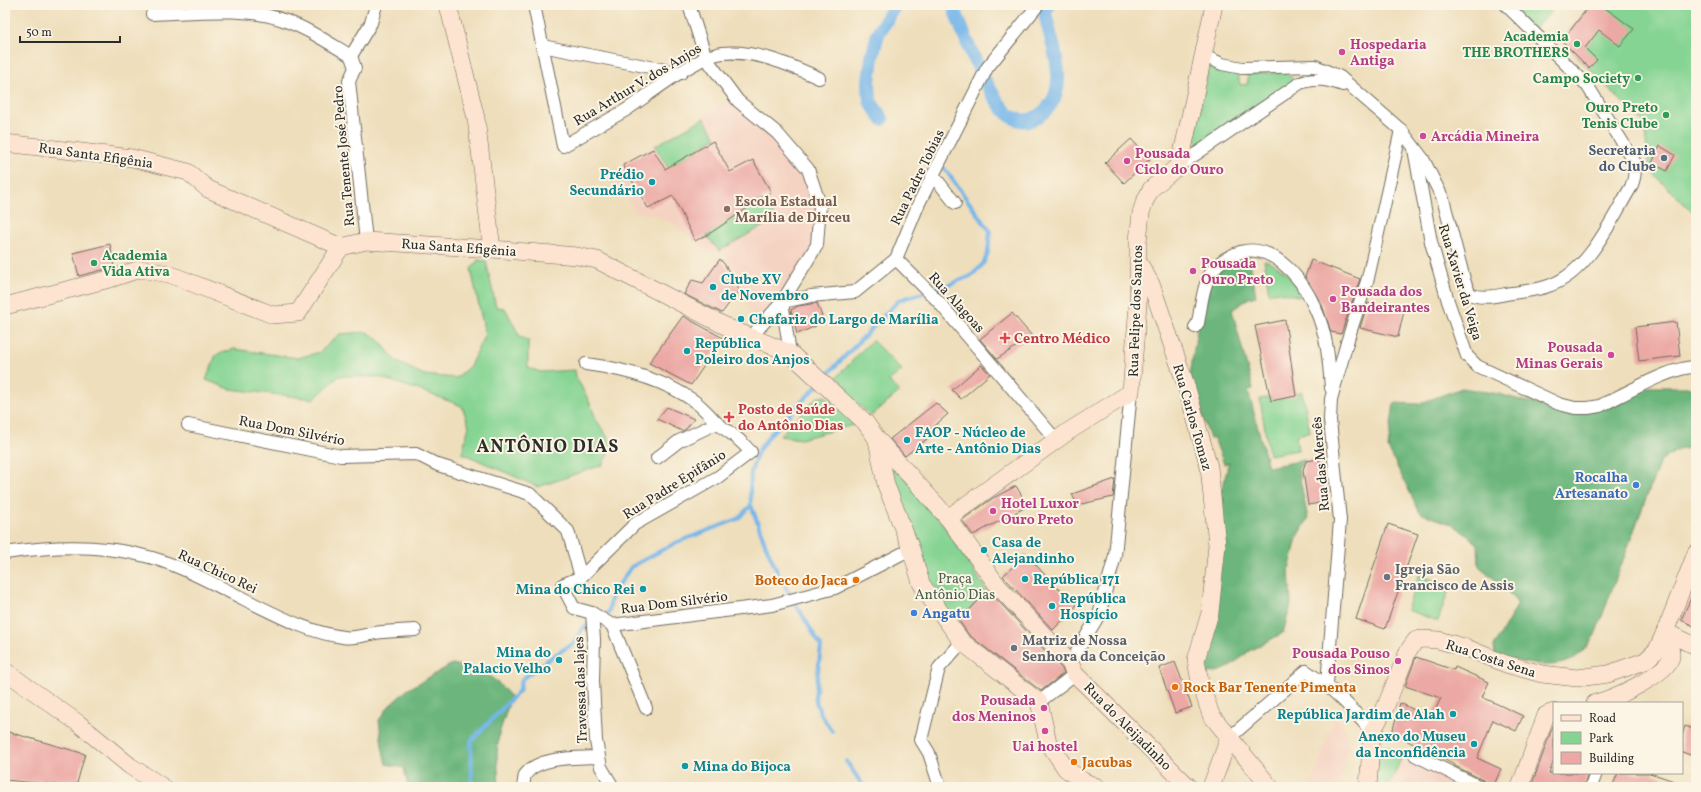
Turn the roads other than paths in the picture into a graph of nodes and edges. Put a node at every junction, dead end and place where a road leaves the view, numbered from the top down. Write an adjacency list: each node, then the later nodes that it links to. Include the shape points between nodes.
1 (376, 5): 10 (street, via 371,24)
2 (448, 5): 24 (street, via 476,118)
3 (534, 5): 9 (street)
4 (689, 5): 12 (street)
5 (1038, 5): 20 (street, Rua Padre Tobias, via 987,68)
6 (1506, 5): 18 (street, via 1587,85 1634,161 1635,179 1602,236 1575,270 1552,285 1486,297 1470,294 1444,199)
7 (1209, 7): 11 (street)
8 (152, 14): 10 (street, via 262,14 283,20 328,41)
9 (542, 46): 13 (street); 13 (street, Rua Arthur V. dos Anjos, via 563,146 626,110)
10 (351, 56): 22 (street, Rua Tenente José Pedro, via 355,68 349,81)
11 (1204, 56): 15 (street, via 1222,64 1242,68 1315,66 1340,77); 19 (street)
12 (706, 58): 13 (street, Rua Arthur V. dos Anjos); 14 (street, Rua Arthur V. dos Anjos, via 721,53 745,53 775,60); 27 (street, via 738,102 777,133 808,169 820,205 817,245)
13 (681, 73)
14 (819, 78)
15 (1354, 89): 16 (street); 19 (street, Rua Felipe dos Santos, via 1320,79 1300,83)
16 (1401, 130): 18 (street); 35 (street, Rua das Mercês, via 1368,278)
17 (5, 143): 23 (street, Rua Santa Efigênia, via 132,158 188,172 208,189)
18 (1413, 144): 33 (street, Rua Xavier da Veiga, via 1431,242 1441,280 1467,356 1477,366 1559,404 1575,408 1600,406 1674,370)
19 (1177, 168): 26 (street, Rua Felipe dos Santos, via 1151,189 1144,204 1138,241)
20 (933, 175): 21 (street); 25 (street, Rua Padre Tobias)
21 (955, 203)
22 (366, 241): 23 (street, Rua Santa Efigênia); 24 (street, Rua Santa Efigênia)
23 (341, 247): 28 (street, via 298,313 273,315 170,274 140,269)
24 (492, 249): 30 (street, Rua Santa Efigênia, via 597,260)
25 (896, 259): 27 (street, Rua Padre Tobias, via 855,292 811,296); 39 (street, Rua Alagoas, via 937,300)
26 (1138, 261): 34 (street, Rua Felipe dos Santos, via 1138,304); 60 (street, Rua Carlos Tomaz, via 1151,284 1186,385 1209,467 1217,545 1210,613 1196,660 1211,715)
27 (782, 302): 30 (street); 31 (street)
28 (5, 306)
29 (1195, 327): 35 (street, via 1206,284 1220,262 1237,252 1256,250 1267,254 1288,268 1315,306 1329,350)
30 (751, 337): 31 (street, Rua Santa Efigênia)
31 (796, 358): 38 (street, Rua Santa Efigênia, via 865,422)
32 (586, 364): 36 (street, Rua Padre Epifânio, via 644,376 671,388 694,401)
33 (1696, 367)
34 (1131, 392): 39 (street); 52 (street, Rua Felipe dos Santos, via 1114,556 1098,616)
35 (1331, 399): 54 (street, Rua das Mercês, via 1330,420 1340,520)
36 (717, 423): 40 (street, via 679,441); 45 (street, Rua Padre Epifânio, via 751,452 718,477 634,524)
37 (188, 425): 45 (street, Rua Dom Silvério, via 341,456 416,454 438,465 530,494 568,531)
38 (876, 439): 41 (street); 42 (street, via 886,485)
39 (1056, 440): 41 (street)
40 (657, 458)
41 (948, 518): 52 (street, Rua do Aleijadinho, via 998,586)
42 (911, 549): 47 (street, Rua Dom Silvério, via 835,588 772,605); 50 (street, via 921,582)
43 (1696, 553): 49 (street)
44 (5, 554): 48 (street, Rua Chico Rei, via 43,549 116,550 142,555 178,568 270,612 327,634 355,638 375,633)
45 (581, 578): 46 (street, Rua Dom Silvério, via 562,585 574,608)
46 (592, 613): 47 (street, Rua Dom Silvério); 62 (street, Travessa das lajes, via 593,681)
47 (612, 625): 57 (street)
48 (415, 630)
49 (1665, 632): 51 (street); 56 (street, via 1671,657 1668,665 1624,693); 59 (street, Rua Costa Sena, via 1657,650 1645,661 1608,674 1577,678 1526,671 1467,648 1438,640 1416,640 1408,651 1385,708)
50 (962, 642): 55 (street); 67 (street, via 939,668 921,740 929,753)
51 (1696, 646)
52 (1072, 669): 55 (street); 69 (street, Rua do Aleijadinho)
53 (5, 671): 64 (street, via 78,722 130,766)
54 (1326, 684): 59 (street, via 1346,701); 60 (street, via 1306,671)
55 (1040, 702): 68 (street, via 1048,742 1066,769)
56 (1598, 702)
57 (646, 708)
58 (1553, 712): 74 (street, via 1546,715)
59 (1372, 732): 72 (street)
60 (1229, 738): 70 (street); 71 (street, Rua Carlos Tomaz)
61 (1415, 755): 73 (street)
62 (599, 757): 65 (street, via 548,761 534,766 525,776); 66 (street, Travessa das lajes)
63 (1596, 774): 75 (street)
64 (163, 787)
65 (523, 787)
66 (613, 787)
67 (940, 787)
68 (1097, 787)
69 (1189, 787)
70 (1211, 787)
71 (1270, 787)
72 (1368, 787)
73 (1480, 787)
74 (1520, 787)
75 (1591, 787)

